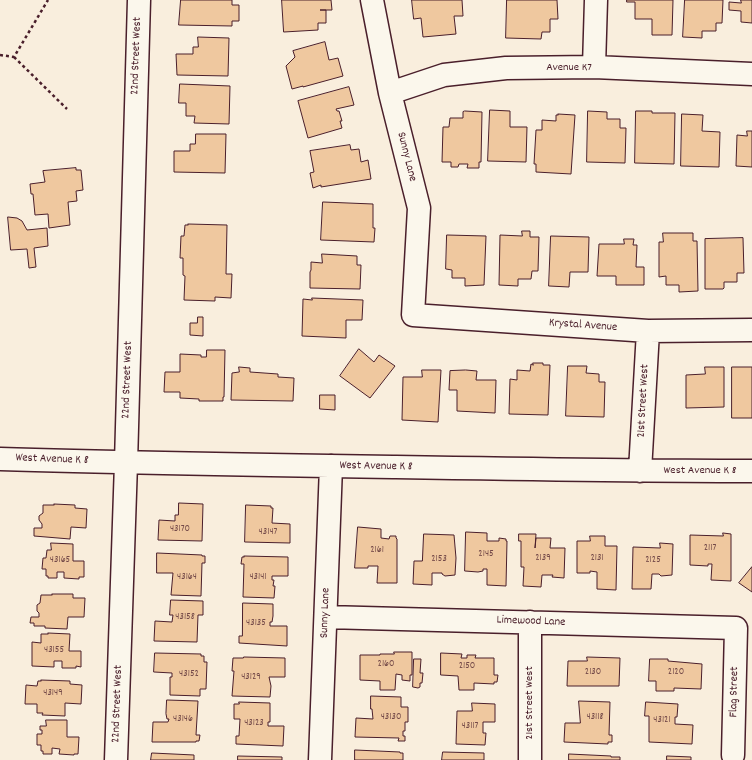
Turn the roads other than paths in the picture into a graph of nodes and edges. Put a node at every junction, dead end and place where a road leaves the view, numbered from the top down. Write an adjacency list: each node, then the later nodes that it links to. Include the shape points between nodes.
1 (139, 0): 11 (street, 22nd Street West)
2 (372, 0): 6 (street, Sunny Lane)
3 (596, 0): 4 (street)
4 (594, 67): 5 (street, Avenue K7); 6 (street, Avenue K7, via 506,68 444,75)
5 (752, 74)
6 (390, 93): 7 (street, Sunny Lane, via 419,208)
7 (413, 315): 9 (street, Krystal Avenue)
8 (752, 330): 9 (street, Krystal Avenue)
9 (648, 331): 13 (street, 21st Street West)
10 (0, 459): 11 (street, West Avenue K 8)
11 (126, 463): 12 (street, West Avenue K 8); 19 (street, 22nd Street West)
12 (331, 466): 13 (street, West Avenue K 8); 15 (street, Sunny Lane)
13 (640, 471): 14 (street, West Avenue K 8)
14 (752, 471)
15 (326, 617): 16 (street, Limewood Lane); 20 (street, Sunny Lane)
16 (530, 622): 17 (street, Limewood Lane); 21 (street, 21st Street West)
17 (736, 628): 18 (street, Flag Street)
18 (733, 755)
19 (116, 760)
20 (320, 760)
21 (530, 760)

